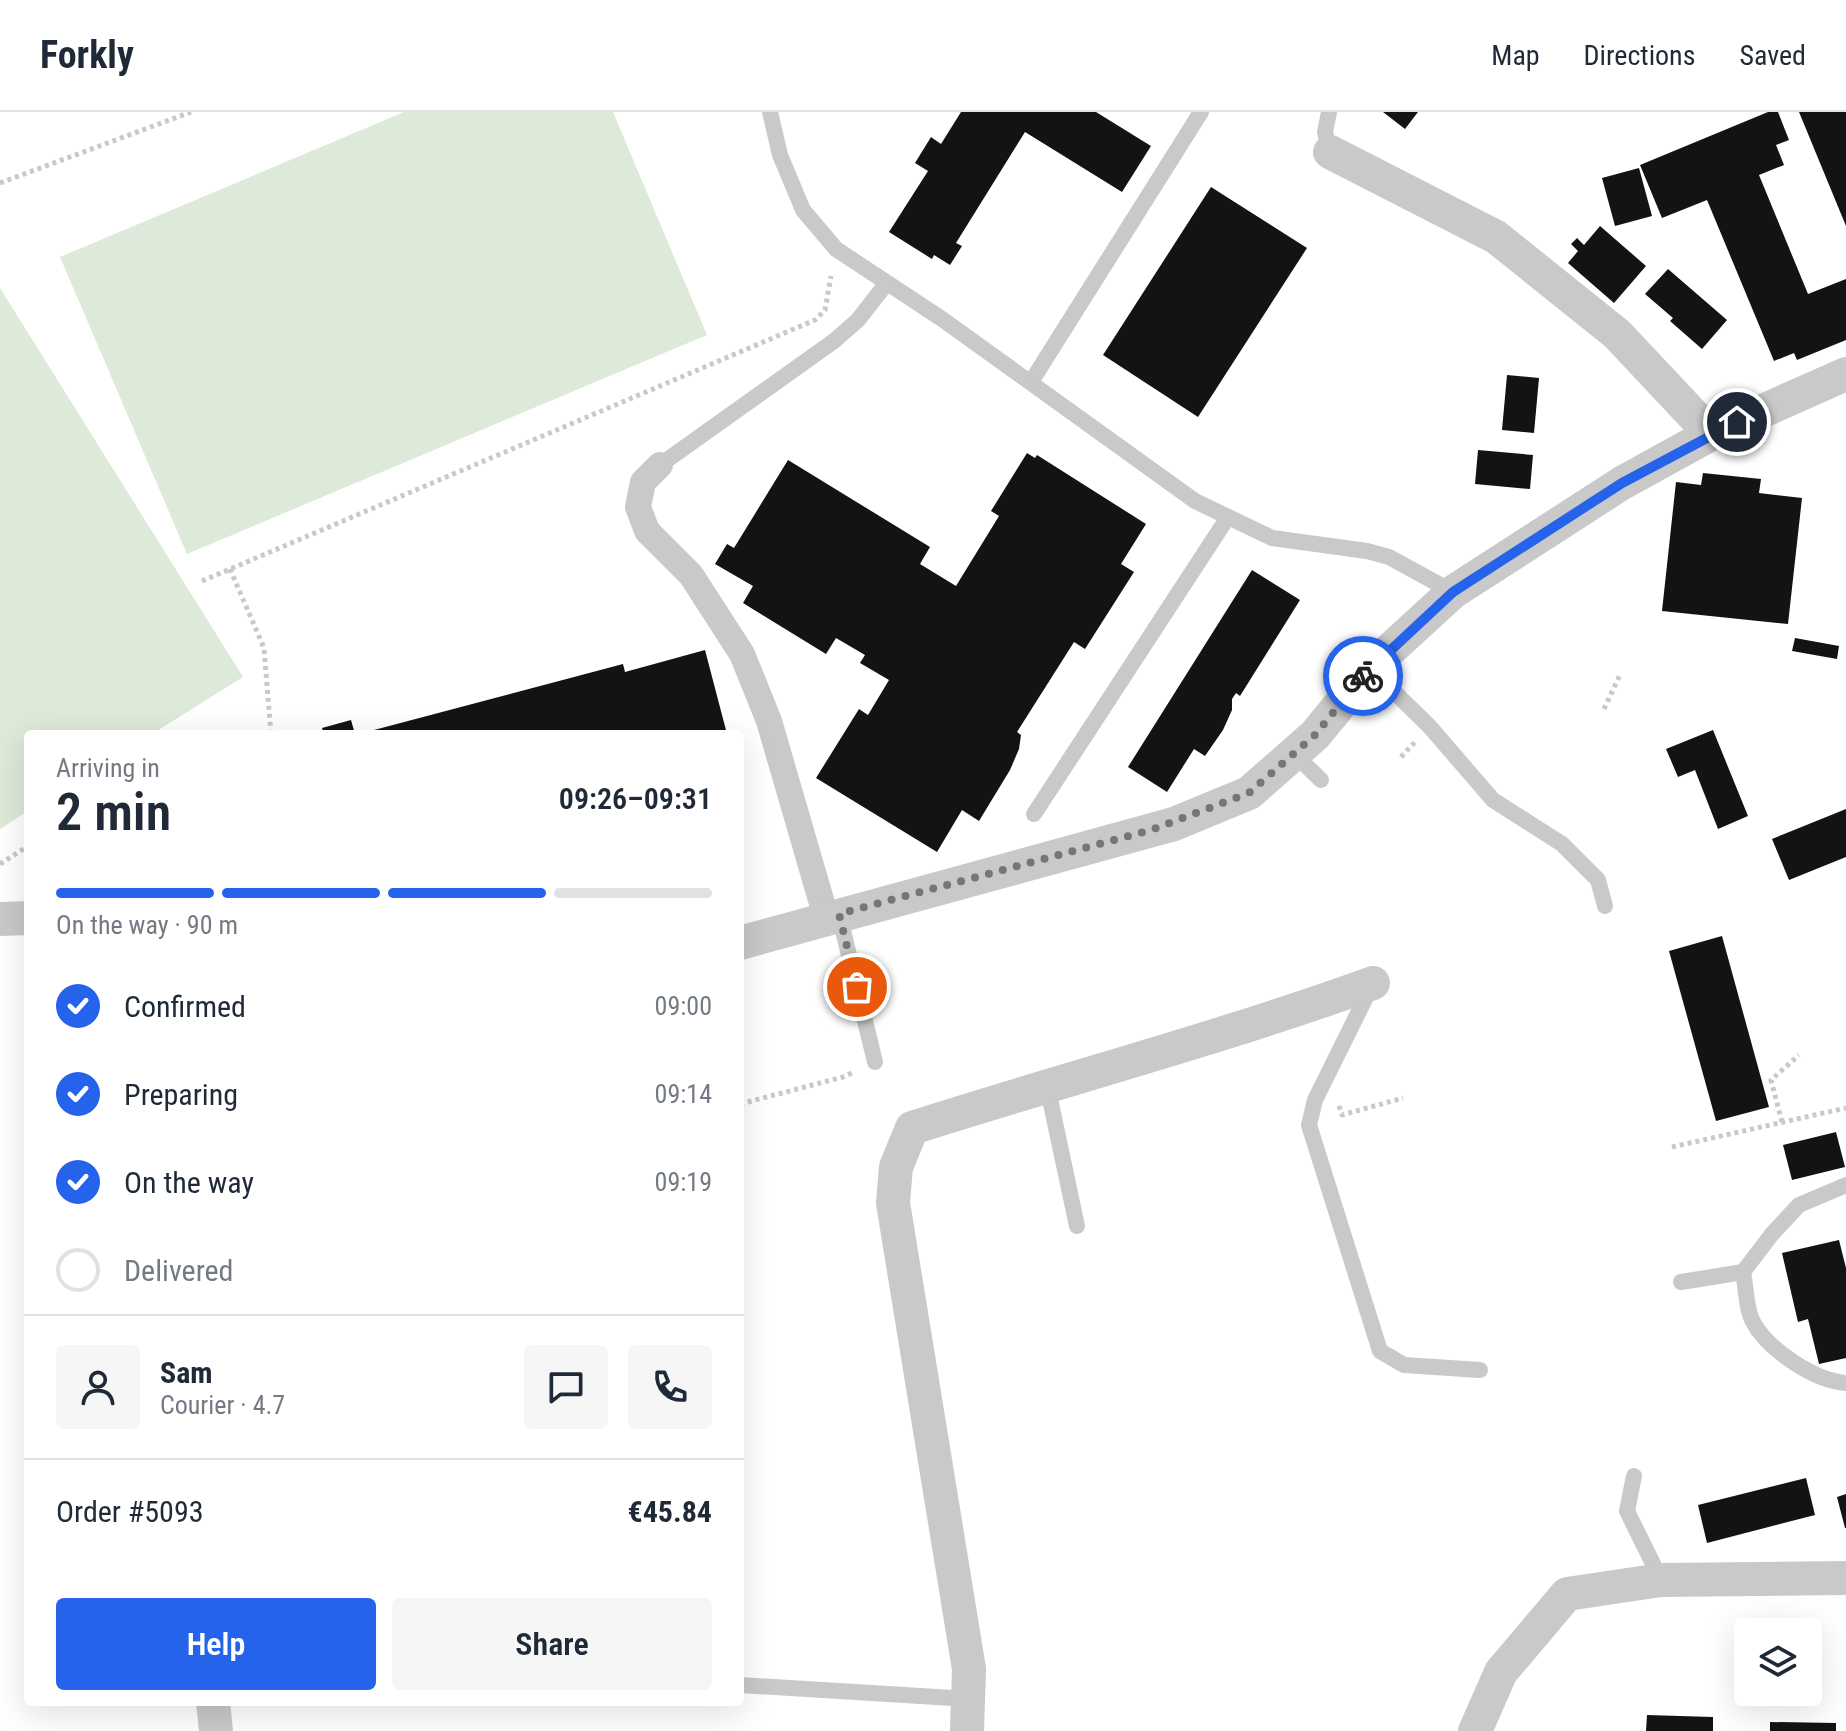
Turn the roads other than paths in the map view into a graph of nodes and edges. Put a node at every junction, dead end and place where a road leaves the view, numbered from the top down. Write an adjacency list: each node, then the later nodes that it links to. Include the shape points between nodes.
1 (770, 112): 5 (lane, via 780,155 803,210 836,249)
2 (1201, 112): 7 (lane)
3 (1329, 112): 4 (lane, via 1325,132)
4 (1330, 152): 8 (street, via 1496,237 1617,334)
5 (886, 284): 7 (lane); 9 (lane, via 834,341)
6 (1846, 374): 8 (street)
7 (1031, 382): 10 (lane, via 1195,501)
8 (1711, 434): 11 (street, via 1622,483)
9 (660, 465): 17 (street, via 643,482 638,507 647,531 691,575 742,654)
10 (1228, 517): 11 (lane, via 1272,538 1389,557); 15 (lane)
11 (1453, 592): 12 (street)
12 (1370, 668): 13 (street); 16 (lane, via 1493,800 1562,844 1598,880)
13 (1294, 754): 14 (lane); 17 (street, via 1249,793 1174,824)
14 (1321, 780)
15 (1034, 814)
16 (1605, 906)
17 (833, 916): 20 (street); 22 (lane)
18 (24, 918): 19 (street)
19 (0, 919)
20 (744, 942)
21 (1373, 983): 23 (street); 28 (lane, via 1315,1100 1309,1125 1380,1351 1404,1365)
22 (875, 1062)
23 (1047, 1085): 25 (lane); 35 (street, via 912,1128 896,1167 893,1203 969,1669)
24 (1846, 1185): 26 (lane, via 1799,1205)
25 (1077, 1226)
26 (1743, 1272): 27 (lane); 29 (lane, via 1752,1321 1787,1359 1832,1382)
27 (1681, 1282)
28 (1480, 1370)
29 (1846, 1383)
30 (1634, 1476): 32 (lane, via 1627,1511)
31 (1846, 1578): 32 (street)
32 (1661, 1580): 37 (street, via 1567,1594 1501,1672)
33 (744, 1686): 35 (lane)
34 (213, 1706): 36 (street)
35 (968, 1715)
36 (216, 1731)
37 (1475, 1731)

